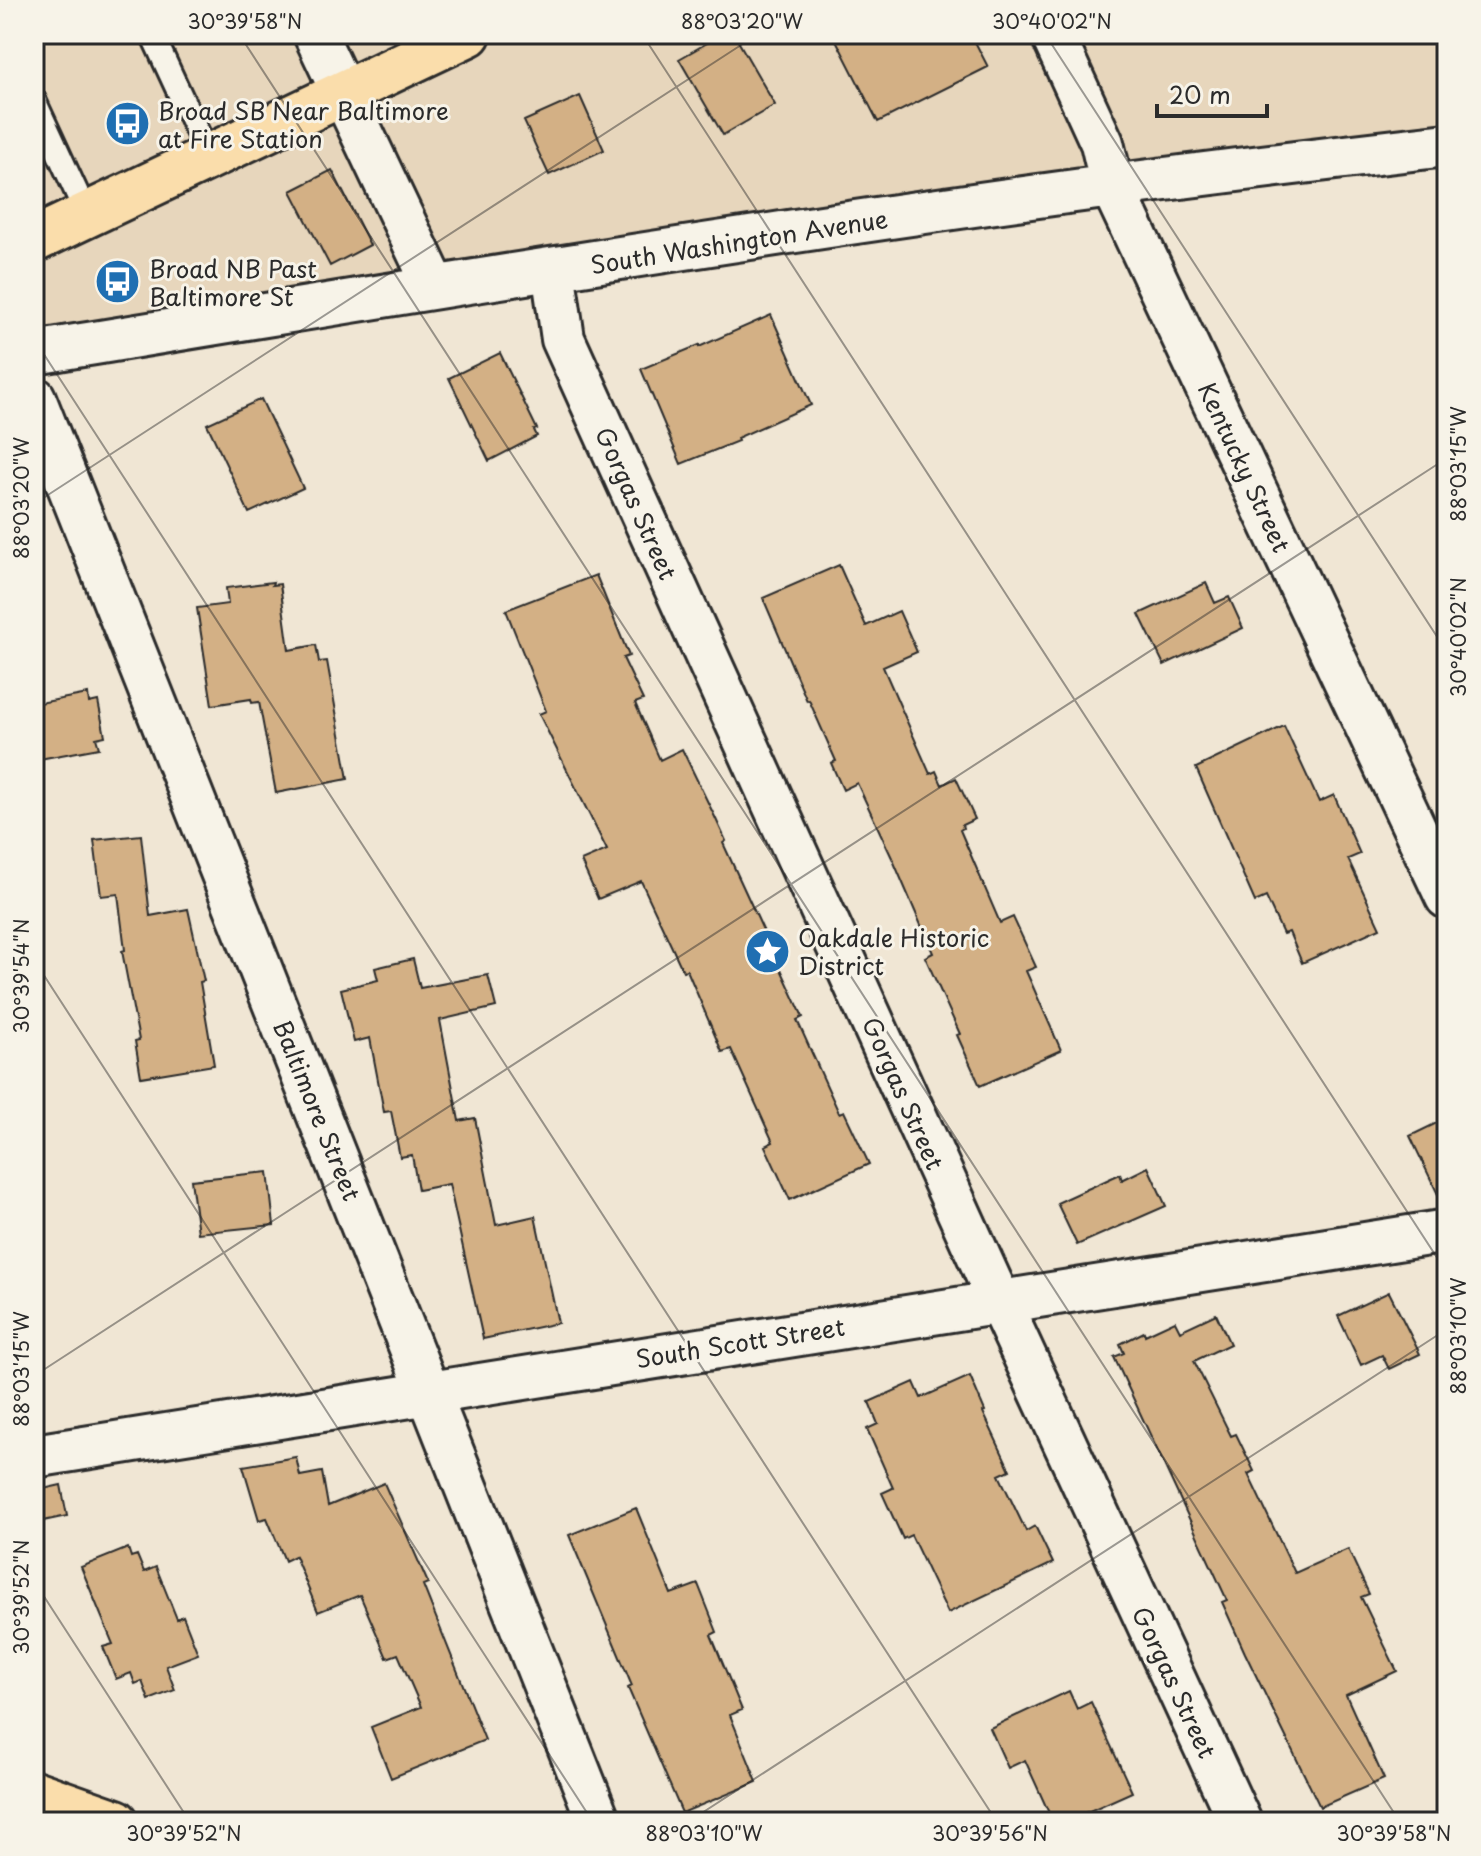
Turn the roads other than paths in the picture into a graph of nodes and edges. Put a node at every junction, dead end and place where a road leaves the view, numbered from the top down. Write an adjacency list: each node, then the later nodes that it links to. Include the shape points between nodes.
1 (152, 34): 8 (lane)
2 (315, 34): 5 (street)
3 (468, 34): 5 (main road)
4 (1052, 34): 9 (street, Kentucky Street, via 1102,143)
5 (343, 93): 8 (main road); 13 (street)
6 (34, 100): 10 (lane)
7 (1447, 145): 9 (street, South Washington Avenue)
8 (209, 157): 10 (main road)
9 (1112, 186): 12 (street, South Washington Avenue); 16 (street, Kentucky Street)
10 (87, 215): 11 (main road)
11 (34, 240)
12 (553, 269): 13 (street, South Washington Avenue); 18 (street, Gorgas Street, via 563,339)
13 (435, 287): 14 (street, South Washington Avenue)
14 (34, 353)
15 (34, 398): 19 (street, Baltimore Street)
16 (1447, 897)
17 (1447, 1231): 18 (street, South Scott Street)
18 (999, 1301): 19 (street, South Scott Street); 24 (street, Gorgas Street)
19 (430, 1392): 20 (street, South Scott Street); 23 (street, Baltimore Street)
20 (34, 1456)
21 (34, 1793): 22 (main road)
22 (116, 1822)
23 (599, 1822)
24 (1240, 1822)

